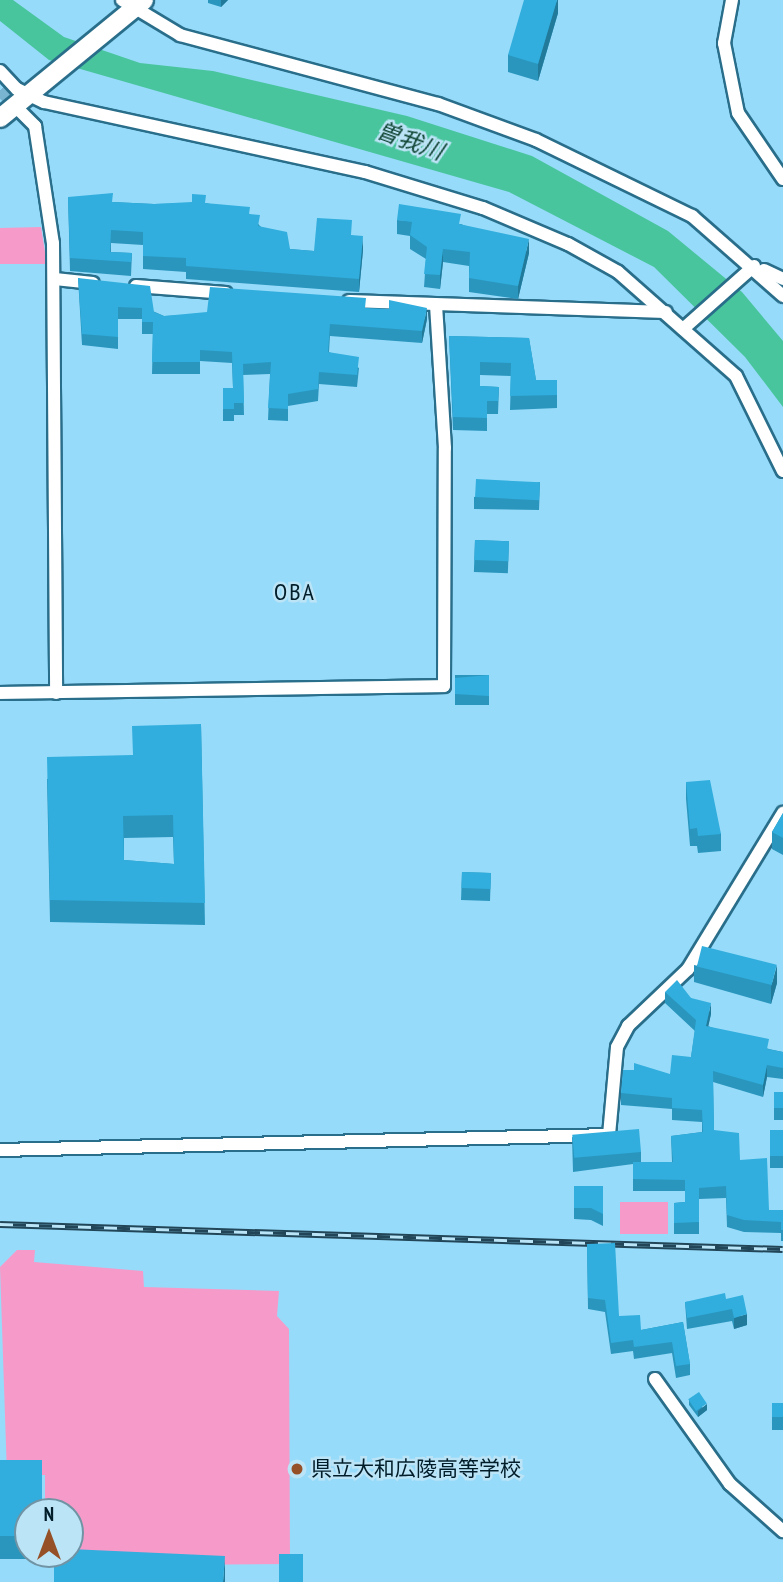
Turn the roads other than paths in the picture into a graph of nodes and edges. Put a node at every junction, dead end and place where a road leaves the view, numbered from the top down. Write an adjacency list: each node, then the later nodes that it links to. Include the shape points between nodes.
1 (732, 0): 6 (street, via 724,43 738,113)
2 (132, 6): 4 (main road); 7 (street, via 180,34 438,104 536,140 692,216)
3 (0, 71): 4 (street)
4 (29, 99): 5 (main road); 8 (street); 14 (street, via 365,172 483,208 618,272)
5 (0, 118)
6 (783, 179)
7 (749, 270): 9 (street); 11 (street); 15 (street)
8 (55, 279): 10 (street); 18 (street)
9 (783, 279)
10 (242, 294)
11 (783, 296)
12 (339, 300): 13 (street)
13 (436, 306): 14 (street); 18 (street, via 445,448 444,687)
14 (666, 312): 15 (street)
15 (687, 327): 16 (street, via 736,376)
16 (783, 471)
17 (0, 693): 18 (street)
18 (56, 693)
19 (783, 813): 20 (street, via 688,969 628,1026 617,1047 609,1135)
20 (0, 1150)
21 (655, 1379): 22 (street, via 730,1484)
22 (783, 1531)

